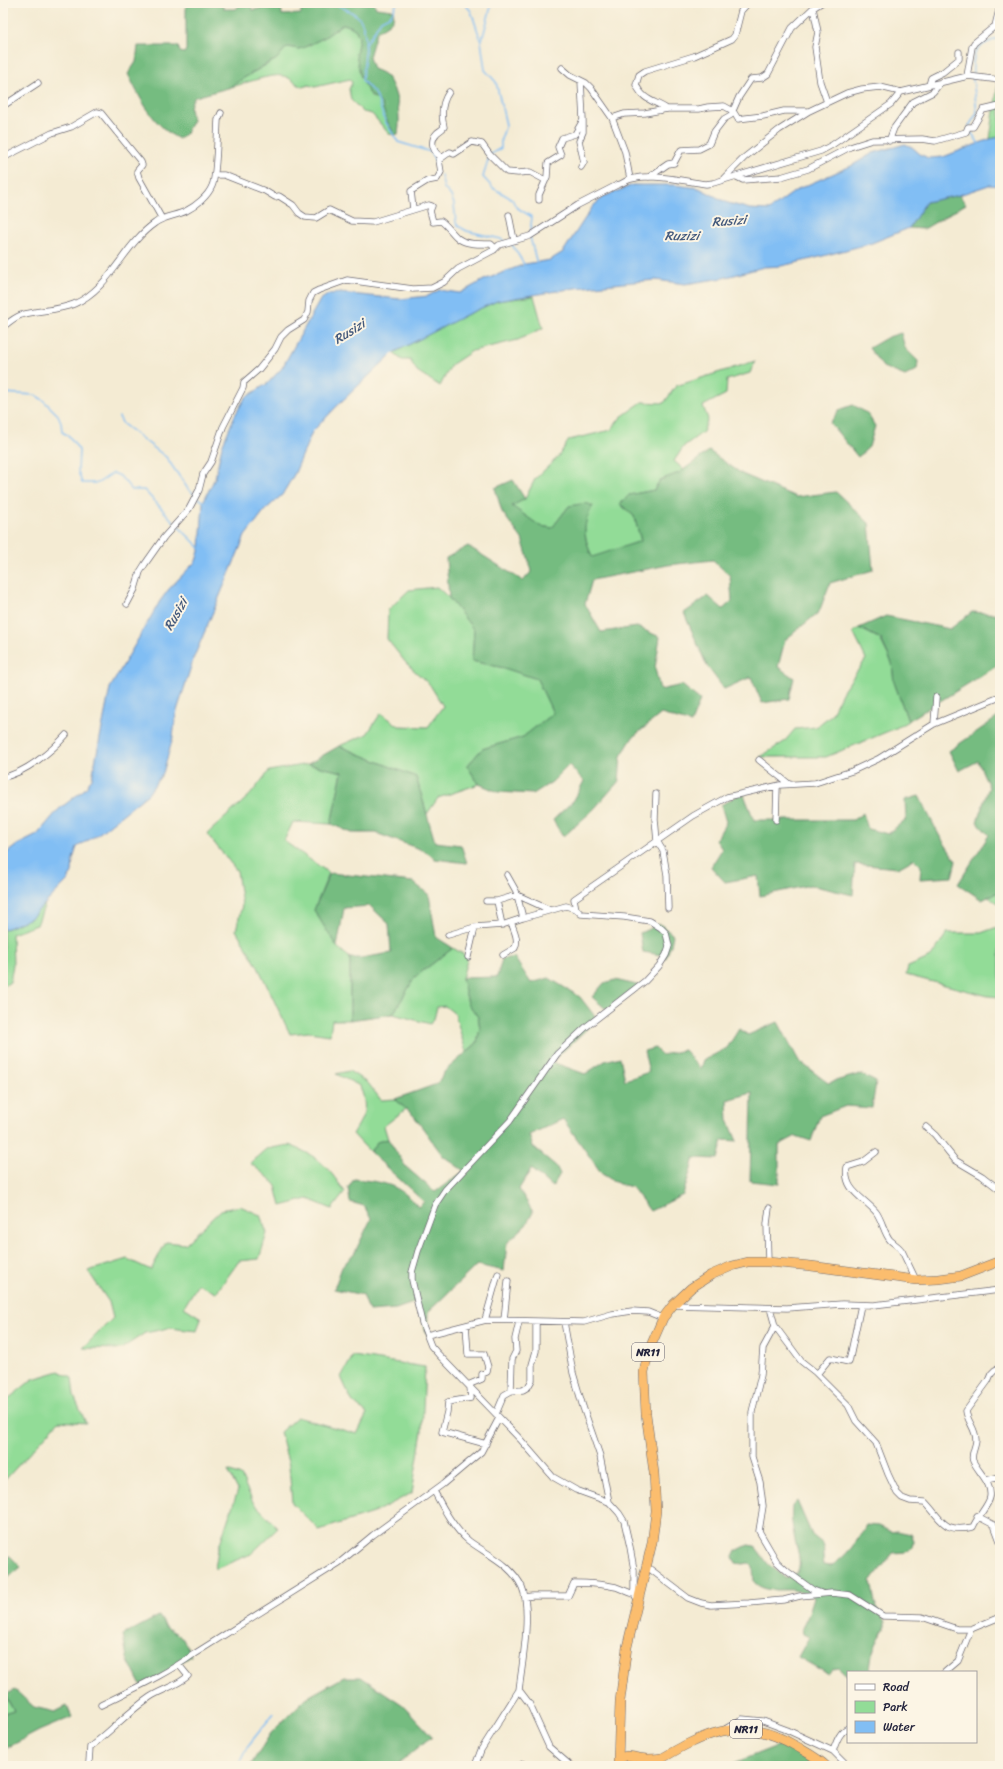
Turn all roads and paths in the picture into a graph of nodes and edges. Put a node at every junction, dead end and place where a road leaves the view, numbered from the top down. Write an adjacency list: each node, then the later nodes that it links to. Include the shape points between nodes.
1 (748, 3): 18 (street, via 741,11 732,39 694,56 667,63 639,75 636,85 639,92 646,99)
2 (822, 3): 3 (street)
3 (813, 8): 15 (street, via 818,32 815,47 820,82); 20 (street, via 792,28 768,74 762,78 751,79)
4 (999, 10): 7 (street, via 995,26 972,47)
5 (959, 52): 12 (street, via 959,59 931,78)
6 (562, 68): 9 (street)
7 (971, 76): 8 (street); 10 (street)
8 (1000, 80)
9 (581, 81): 22 (street, via 591,88); 23 (street)
10 (941, 82): 12 (street); 24 (street, via 933,92 913,102)
11 (38, 83): 16 (street)
12 (929, 85): 14 (street)
13 (449, 92): 25 (street, via 444,99 444,127 436,134 432,144 437,155)
14 (900, 92): 15 (street, via 880,87 867,88); 29 (street, via 891,104 832,145)
15 (827, 102): 19 (street)
16 (3, 106)
17 (1000, 106): 24 (street, via 983,110 973,127 968,127 966,132 935,141)
18 (667, 110): 20 (street, via 724,106); 22 (street, via 624,114)
19 (809, 110): 20 (street, via 784,111 738,119); 33 (street, via 752,150)
20 (733, 111): 30 (street, via 714,132 709,144 699,149 681,150 674,163 668,164)
21 (221, 113): 28 (street, via 218,120)
22 (612, 118): 31 (street, via 625,152)
23 (583, 120): 27 (street, via 580,141 584,162); 32 (street, via 575,134 562,138 558,147 561,154 548,163)
24 (888, 141): 29 (street, via 872,140 862,143 808,169 781,177 743,180)
25 (442, 157): 32 (street, via 450,152 454,154 472,142 482,144 507,172 530,172); 35 (street, via 439,160 441,172 437,179 427,181 411,191)
26 (3, 158): 37 (street, via 52,132 71,127 97,112 101,113 141,162 142,165 137,171 139,178)
27 (581, 166)
28 (215, 175): 35 (street, via 224,175 275,197 279,196 305,217 316,218 329,210 352,221 373,222); 37 (street, via 213,185 201,201 186,211)
29 (735, 176): 33 (street)
30 (648, 178): 31 (street); 33 (street, via 673,178 706,184)
31 (630, 179): 38 (street, via 578,205 530,236)
32 (545, 180): 34 (street)
33 (720, 181)
34 (539, 200)
35 (413, 209): 39 (street, via 432,206 430,211 433,222 441,221 460,240 473,244 491,244)
36 (509, 215): 38 (street)
37 (162, 219): 40 (street, via 144,232 108,277 89,296 61,308 20,315)
38 (512, 240): 39 (street)
39 (494, 250): 41 (street, via 458,269 444,282 432,288 413,289 347,280 313,294 304,320 281,337 259,369 244,382 189,509 145,564)
40 (3, 327)
41 (127, 604)
42 (936, 697): 44 (street)
43 (1000, 697): 44 (street)
44 (934, 724): 48 (street, via 878,759 852,771 815,783)
45 (66, 736): 47 (street, via 42,759 11,776)
46 (759, 760): 48 (street)
47 (3, 776)
48 (790, 784): 49 (street)
49 (777, 786): 51 (street); 52 (street, via 727,797 693,816)
50 (656, 794): 52 (street)
51 (776, 820)
52 (657, 841): 57 (street, via 663,851 667,875); 58 (street, via 574,899)
53 (508, 875): 54 (street)
54 (517, 895): 56 (street); 59 (street); 60 (street)
55 (486, 901): 56 (street)
56 (497, 901): 62 (street)
57 (668, 908)
58 (576, 909): 59 (street, via 566,906); 88 (street, via 581,914 650,921 666,934 667,950 659,966 645,981 587,1026 557,1054 510,1121 441,1196 412,1272 416,1302)
59 (551, 910): 60 (street)
60 (523, 918): 61 (street)
61 (511, 922): 62 (street); 65 (street, via 517,944 515,948)
62 (502, 925): 63 (street)
63 (475, 927): 64 (street); 66 (street)
64 (448, 935)
65 (503, 954)
66 (468, 957)
67 (926, 1127): 69 (street, via 955,1160)
68 (876, 1152): 74 (street, via 863,1162 847,1167 848,1184 851,1190 876,1212 890,1240 902,1251)
69 (1000, 1190)
70 (768, 1208): 72 (street)
71 (1000, 1261): 74 (highway, NR11, via 961,1276)
72 (768, 1262): 74 (highway, NR11); 77 (highway, NR11, via 744,1263 711,1274 690,1288)
73 (498, 1274): 81 (street)
74 (916, 1280)
75 (508, 1281): 82 (street)
76 (1000, 1290): 78 (street, via 895,1304)
77 (673, 1305): 79 (street); 80 (highway, NR11)
78 (862, 1305): 79 (street); 90 (street, via 849,1362 830,1358)
79 (770, 1308): 87 (street)
80 (663, 1318): 85 (street, via 648,1312 632,1311 584,1322); 101 (highway, NR11, via 649,1350 644,1372 646,1414 656,1493 652,1543)
81 (485, 1320): 82 (street); 86 (street)
82 (504, 1320): 83 (street)
83 (518, 1322): 84 (street); 92 (street, via 516,1351 512,1359)
84 (536, 1322): 85 (street); 92 (street, via 532,1380 523,1390)
85 (564, 1322): 98 (street, via 573,1373 600,1456)
86 (466, 1325): 88 (street); 91 (street, via 468,1354 484,1354 488,1366 487,1372 482,1374 482,1379)
87 (775, 1326): 90 (street, via 801,1361); 102 (street, via 762,1348 761,1375 752,1412 752,1457 764,1506 759,1531 778,1562 788,1572)
88 (427, 1335): 91 (street, via 431,1346)
89 (1000, 1368): 96 (street, via 994,1370 966,1410 976,1437 972,1458)
90 (817, 1374): 99 (street, via 848,1406 856,1421 876,1443 894,1487 902,1498 925,1502 946,1526 961,1529 973,1527)
91 (469, 1386): 93 (street); 94 (street, via 471,1398 448,1402 442,1432)
92 (511, 1391): 93 (street, via 504,1395)
93 (498, 1416): 94 (street); 98 (street, via 553,1477 576,1490)
94 (486, 1444): 97 (street, via 475,1457)
95 (1000, 1477): 96 (street)
96 (986, 1480): 99 (street, via 990,1497)
97 (434, 1491): 103 (street, via 450,1519 468,1540 501,1562 521,1585); 107 (street, via 339,1563)
98 (609, 1502): 104 (street, via 624,1521 634,1570)
99 (977, 1516): 100 (street, via 994,1526)
100 (1000, 1541)
101 (646, 1566): 102 (street, via 688,1598 711,1605 780,1600); 104 (highway, NR11)
102 (821, 1593): 106 (street, via 850,1595 883,1616 922,1617 952,1628)
103 (524, 1597): 104 (street, via 568,1596 574,1583 617,1587); 109 (street, via 524,1648)
104 (636, 1598): 113 (highway, NR11, via 620,1701)
105 (1000, 1617): 106 (street)
106 (971, 1629): 108 (street, via 958,1661)
107 (179, 1665): 110 (street); 117 (street, via 188,1676 152,1696 115,1724 90,1747)
108 (946, 1671)
109 (519, 1690): 119 (street, via 480,1750); 122 (street, via 529,1703 549,1747)
110 (101, 1705)
111 (847, 1728): 114 (street, via 839,1736)
112 (725, 1730): 114 (street, via 742,1719 750,1718 787,1730); 116 (highway, NR11, via 703,1736); 125 (highway, NR11, via 756,1730 773,1734)
113 (619, 1745): 115 (highway, via 623,1752); 118 (highway, NR11)
114 (833, 1751): 126 (street)
115 (630, 1756): 116 (highway, NR11); 118 (highway, via 621,1758); 123 (highway, via 636,1759)
116 (662, 1758): 124 (highway, NR11)
117 (89, 1762)
118 (618, 1763)
119 (475, 1766)
120 (520, 1766): 121 (street)
121 (524, 1766)
122 (571, 1766)
123 (639, 1766)
124 (649, 1766)
125 (826, 1766)
126 (848, 1766)

